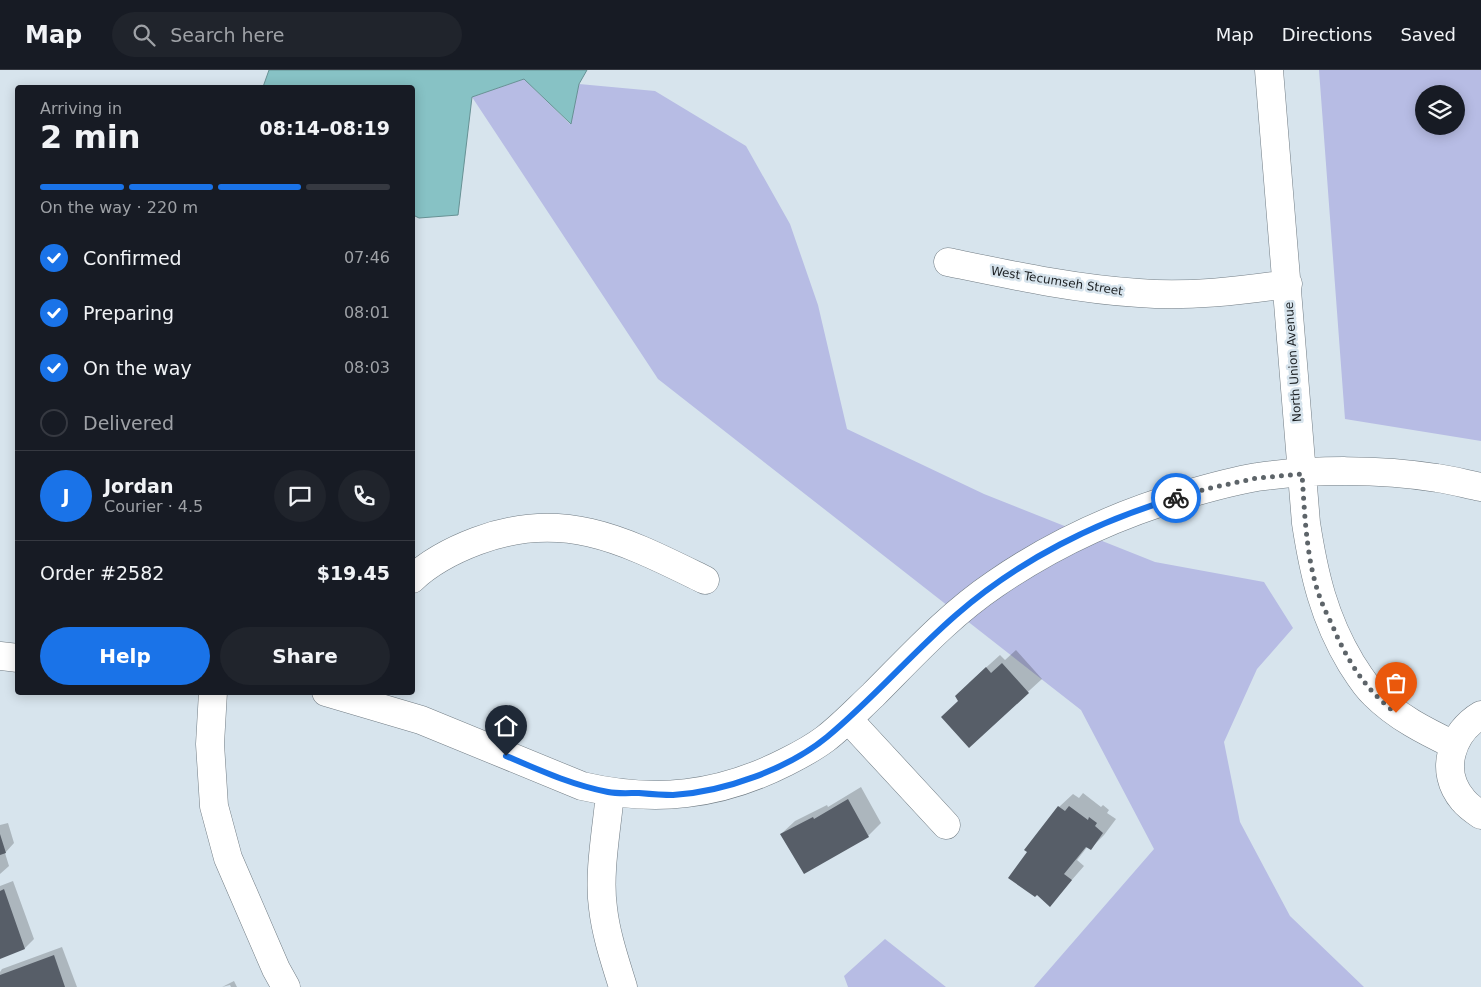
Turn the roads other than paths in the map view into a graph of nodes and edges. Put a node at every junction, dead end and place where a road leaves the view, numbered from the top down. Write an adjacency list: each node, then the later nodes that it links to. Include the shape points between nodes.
1 (1269, 70): 3 (street, North Union Avenue)
2 (948, 262): 3 (street, West Tecumseh Street, via 1028,279 1141,294 1179,294)
3 (1288, 284): 4 (street, North Union Avenue)
4 (1302, 474): 5 (street, via 1396,473); 13 (street, via 1257,478 1154,504 1113,519 1031,560 957,614); 14 (street, North Union Avenue, via 1313,568 1322,601 1343,650 1372,693 1387,706 1405,720)
5 (1481, 487)
6 (415, 577): 7 (street, via 453,550 493,535 550,527 597,533 621,541)
7 (705, 580)
8 (0, 656): 9 (street)
9 (15, 658)
10 (213, 695): 18 (street, via 210,744 214,806 228,858)
11 (343, 695): 15 (street, via 421,720 557,777)
12 (1481, 715): 14 (street, via 1465,726)
13 (848, 719): 15 (street, via 806,752 723,788 672,795); 17 (street)
14 (1454, 745): 16 (street, via 1450,766 1452,781 1462,799)
15 (610, 792): 19 (street, via 602,907)
16 (1481, 815)
17 (946, 825)
18 (286, 987)
19 (623, 987)

